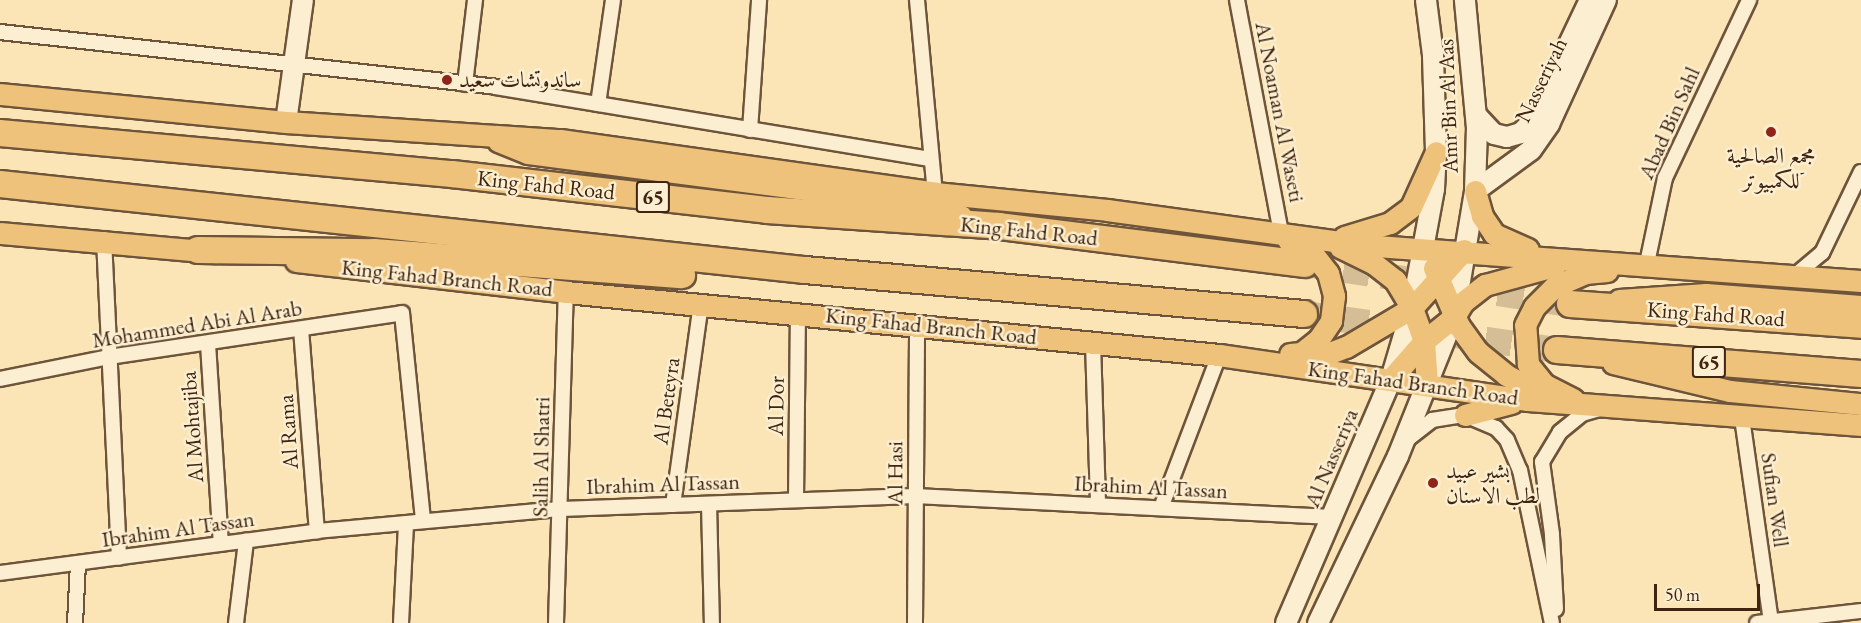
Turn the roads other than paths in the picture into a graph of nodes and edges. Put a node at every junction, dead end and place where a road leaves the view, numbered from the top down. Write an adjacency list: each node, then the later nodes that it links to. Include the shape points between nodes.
1 (303, 0): 13 (main road)
2 (475, 0): 14 (street)
3 (614, 0): 16 (street)
4 (759, 0): 19 (street)
5 (917, 0): 23 (street)
6 (1238, 0): 30 (street, Al Noaman Al Waseti)
7 (1426, 0): 22 (main road, Amr Bin Al Aas, via 1433,55)
8 (1465, 0): 17 (main road, Amr Bin Al Aas)
9 (1590, 0): 17 (main road, Nasseriyah, via 1532,122 1521,133 1507,137 1494,134)
10 (1606, 0): 26 (main road, Nasseriyah, via 1549,124 1531,150)
11 (1749, 0): 39 (street, Abad Bin Sahl, via 1665,178)
12 (0, 32): 13 (street)
13 (293, 65): 14 (street); 18 (main road)
14 (465, 84): 16 (street)
15 (0, 94): 18 (main road)
16 (598, 104): 19 (street)
17 (1476, 115): 26 (main road, Amr Bin Al Aas)
18 (286, 122): 21 (main road)
19 (750, 130): 23 (street)
20 (0, 133): 28 (highway, King Fahd Road / 65, via 452,174 767,210)
21 (477, 133): 27 (main road, via 819,174); 28 (main road, via 528,153 913,203)
22 (1436, 152): 33 (main road, via 1411,207 1365,233); 34 (main road, Amr Bin Al Aas)
23 (929, 159): 27 (street)
24 (1861, 172): 42 (street, via 1822,253)
25 (0, 184): 40 (highway)
26 (1474, 191): 36 (main road, Amr Bin Al Aas); 37 (main road, via 1482,216 1494,234 1508,243)
27 (935, 193): 29 (main road)
28 (999, 226): 38 (highway, King Fahd Road / 65)
29 (1257, 229): 30 (main road); 59 (main road, via 1310,250 1328,273 1334,296 1331,321 1319,339 1300,353)
30 (1281, 232): 33 (main road)
31 (0, 233): 32 (main road, King Fahad Branch Road)
32 (104, 239): 35 (main road, King Fahad Branch Road); 60 (street)
33 (1329, 241): 34 (main road); 48 (main road, via 1373,262 1395,280)
34 (1425, 248): 36 (main road); 41 (main road); 48 (main road, Amr Bin Al Aas)
35 (198, 250): 40 (highway, via 385,253 775,283); 44 (main road, King Fahad Branch Road)
36 (1464, 250): 37 (main road); 41 (main road); 51 (main road, Amr Bin Al Aas)
37 (1578, 261): 39 (main road); 51 (main road, via 1485,285 1463,302)
38 (1305, 264)
39 (1646, 268): 42 (main road); 69 (main road, via 1586,273 1555,286 1534,307 1525,325 1528,364 1544,384 1563,397)
40 (805, 270): 50 (highway)
41 (1438, 277): 48 (main road); 51 (main road)
42 (1793, 277): 43 (main road)
43 (1861, 281)
44 (566, 292): 45 (main road, King Fahad Branch Road); 80 (street, Salih Al Shatri)
45 (701, 303): 49 (main road, King Fahad Branch Road); 77 (street, Al Beteyra)
46 (1570, 304): 47 (main road, via 1706,294); 53 (highway, King Fahd Road / 65)
47 (1861, 306)
48 (1412, 308): 55 (main road); 61 (main road, via 1346,347 1310,361); 64 (main road, Al Nasseriya)
49 (798, 312): 52 (main road, King Fahad Branch Road); 75 (street, Al Dor)
50 (1304, 314)
51 (1454, 316): 55 (main road); 65 (main road); 67 (main road, via 1478,352 1506,375)
52 (917, 323): 56 (main road, King Fahad Branch Road); 74 (street, Al Hasi)
53 (1861, 325)
54 (302, 329): 57 (street, Mohammed Abi Al Arab); 82 (street, Mohammed Abi Al Arab, via 402,313); 84 (street, Al Rama)
55 (1424, 341): 64 (main road); 65 (main road)
56 (1093, 343): 59 (main road, King Fahad Branch Road); 78 (street)
57 (208, 344): 60 (street, Mohammed Abi Al Arab); 86 (street, Al Mohtajiba)
58 (1557, 350): 62 (highway, 65); 68 (main road, via 1730,391)
59 (1225, 356): 61 (main road, King Fahad Branch Road); 79 (street)
60 (109, 357): 63 (street, Mohammed Abi Al Arab); 87 (street)
61 (1255, 361): 64 (main road, King Fahad Branch Road)
62 (1861, 374)
63 (0, 379)
64 (1391, 379): 65 (main road, King Fahad Branch Road); 81 (main road, Al Nasseriya)
65 (1426, 385): 66 (main road, King Fahad Branch Road); 73 (main road)
66 (1528, 400): 67 (main road, King Fahad Branch Road); 70 (main road)
67 (1559, 402): 69 (main road, King Fahad Branch Road)
68 (1861, 404)
69 (1609, 406): 71 (main road, King Fahad Branch Road); 101 (street, via 1582,414 1560,432 1542,462 1552,534)
70 (1465, 415): 73 (street, via 1440,418 1418,429); 100 (street, via 1496,428 1516,454)
71 (1742, 418): 72 (main road, King Fahad Branch Road); 91 (street, Sufian Well)
72 (1861, 426)
73 (1398, 456): 99 (main road)
74 (915, 496): 75 (street, Ibrahim Al Tassan); 78 (street, Ibrahim Al Tassan); 97 (street, Al Hasi)
75 (796, 500): 76 (street, Ibrahim Al Tassan)
76 (709, 504): 77 (street, Ibrahim Al Tassan); 96 (street)
77 (673, 505): 80 (street, Ibrahim Al Tassan)
78 (1098, 505): 79 (street, Ibrahim Al Tassan)
79 (1161, 508): 81 (street, Ibrahim Al Tassan)
80 (561, 509): 82 (street, Ibrahim Al Tassan); 95 (street, Salih Al Shatri)
81 (1332, 517): 98 (main road, Al Nasseriya)
82 (423, 521): 83 (street, Ibrahim Al Tassan)
83 (406, 523): 84 (street, Ibrahim Al Tassan); 94 (street)
84 (317, 531): 85 (street, Ibrahim Al Tassan)
85 (246, 541): 86 (street, Ibrahim Al Tassan); 93 (street)
86 (221, 544): 87 (street, Ibrahim Al Tassan)
87 (119, 558): 88 (street, Ibrahim Al Tassan)
88 (78, 563): 89 (street, Ibrahim Al Tassan); 92 (street)
89 (0, 573)
90 (1861, 611): 91 (street)
91 (1766, 622)
92 (75, 623)
93 (236, 623)
94 (401, 623)
95 (556, 623)
96 (712, 623)
97 (915, 623)
98 (1286, 623)
99 (1318, 623)
100 (1552, 623)
101 (1557, 623)

